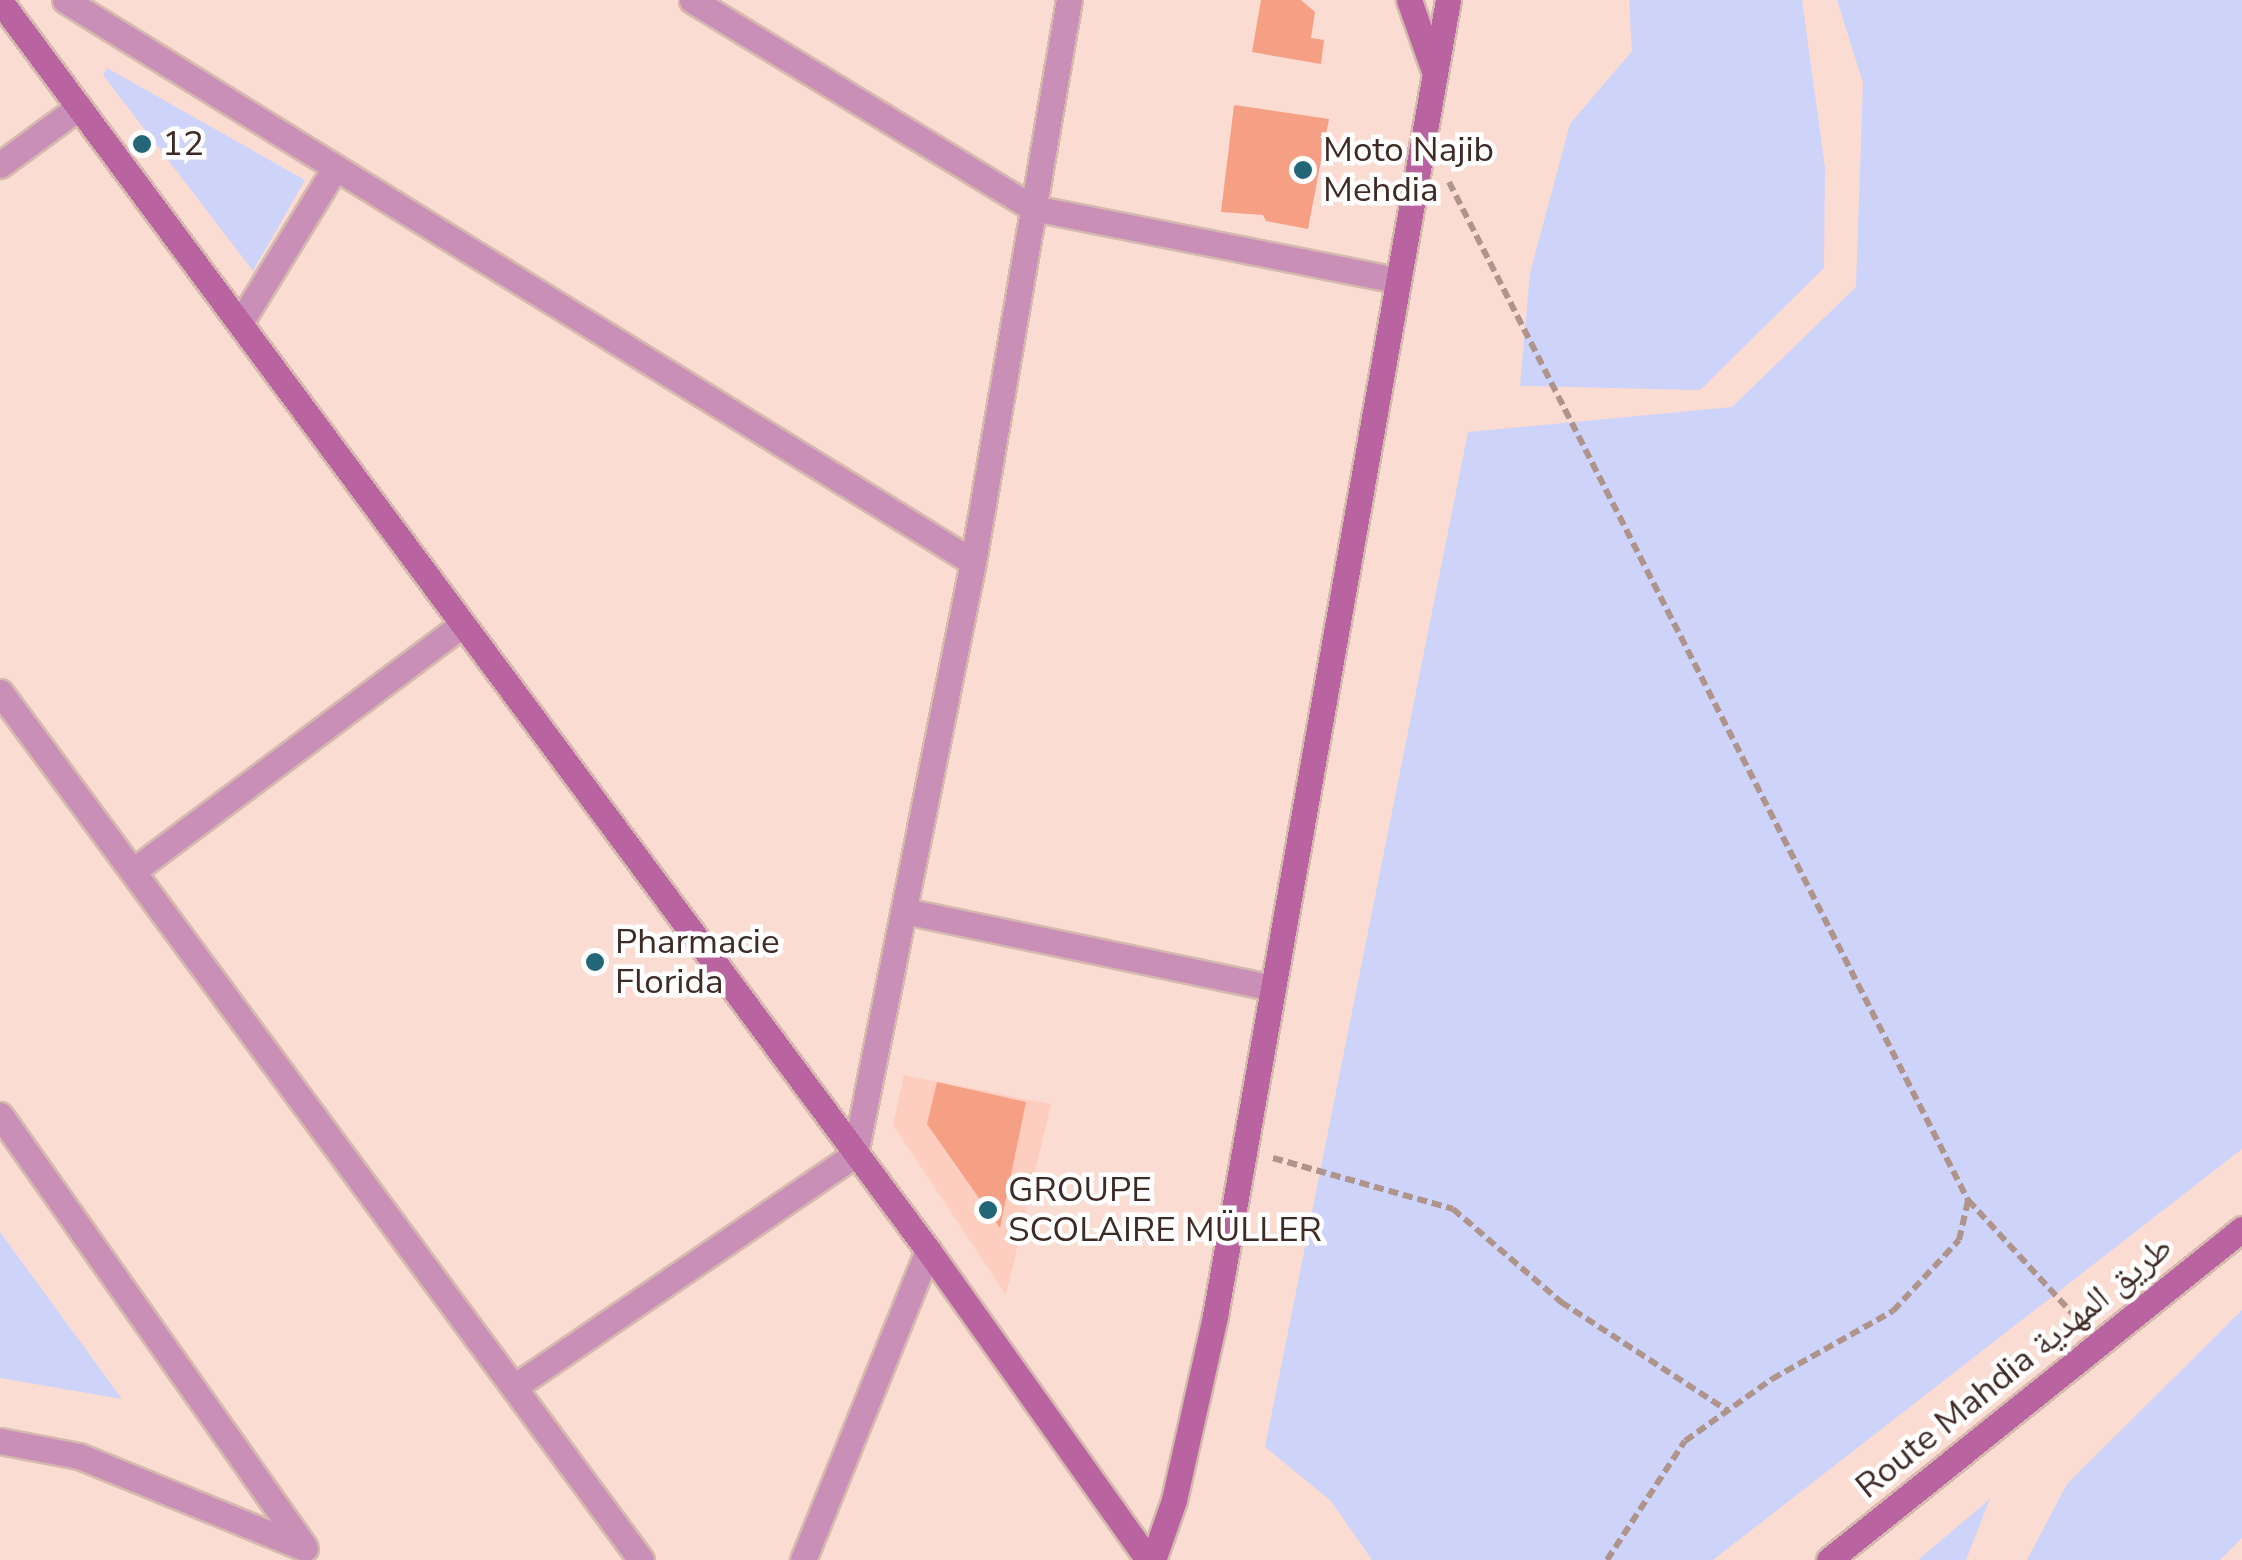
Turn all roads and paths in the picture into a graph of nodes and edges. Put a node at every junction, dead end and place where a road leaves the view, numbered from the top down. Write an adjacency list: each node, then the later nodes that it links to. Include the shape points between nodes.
1 (64, 0): 11 (street)
2 (692, 0): 12 (street)
3 (1069, 0): 12 (street)
4 (1409, 0): 7 (street)
5 (1448, 0): 7 (street)
6 (0, 1): 8 (street)
7 (1436, 77): 9 (street)
8 (79, 107): 10 (street); 14 (street)
9 (1425, 137): 13 (street); 24 (path)
10 (0, 165)
11 (334, 171): 14 (street); 15 (street)
12 (1034, 208): 13 (street); 15 (street)
13 (1398, 280): 20 (street)
14 (240, 323): 16 (street)
15 (973, 562): 19 (street)
16 (462, 625): 18 (street); 23 (street)
17 (0, 692): 18 (street)
18 (133, 871): 28 (street)
19 (905, 912): 20 (street); 23 (street)
20 (1272, 988): 22 (street)
21 (0, 1115): 31 (street)
22 (1244, 1150): 29 (path, via 1453,1209 1562,1302); 34 (street, via 1190,1429)
23 (855, 1154): 26 (street); 28 (street)
24 (1968, 1200): 27 (path); 29 (path, via 1959,1240 1893,1312)
25 (2242, 1229): 27 (street, Route Mahdia طريق المهدية)
26 (928, 1250): 33 (street); 34 (street)
27 (2101, 1345): 36 (street, Route Mahdia طريق المهدية)
28 (514, 1387): 32 (street)
29 (1728, 1411): 35 (path, via 1685,1442)
30 (0, 1441): 31 (street, via 79,1456)
31 (309, 1553)
32 (641, 1560)
33 (803, 1560)
34 (1151, 1560)
35 (1607, 1560)
36 (1829, 1560)

